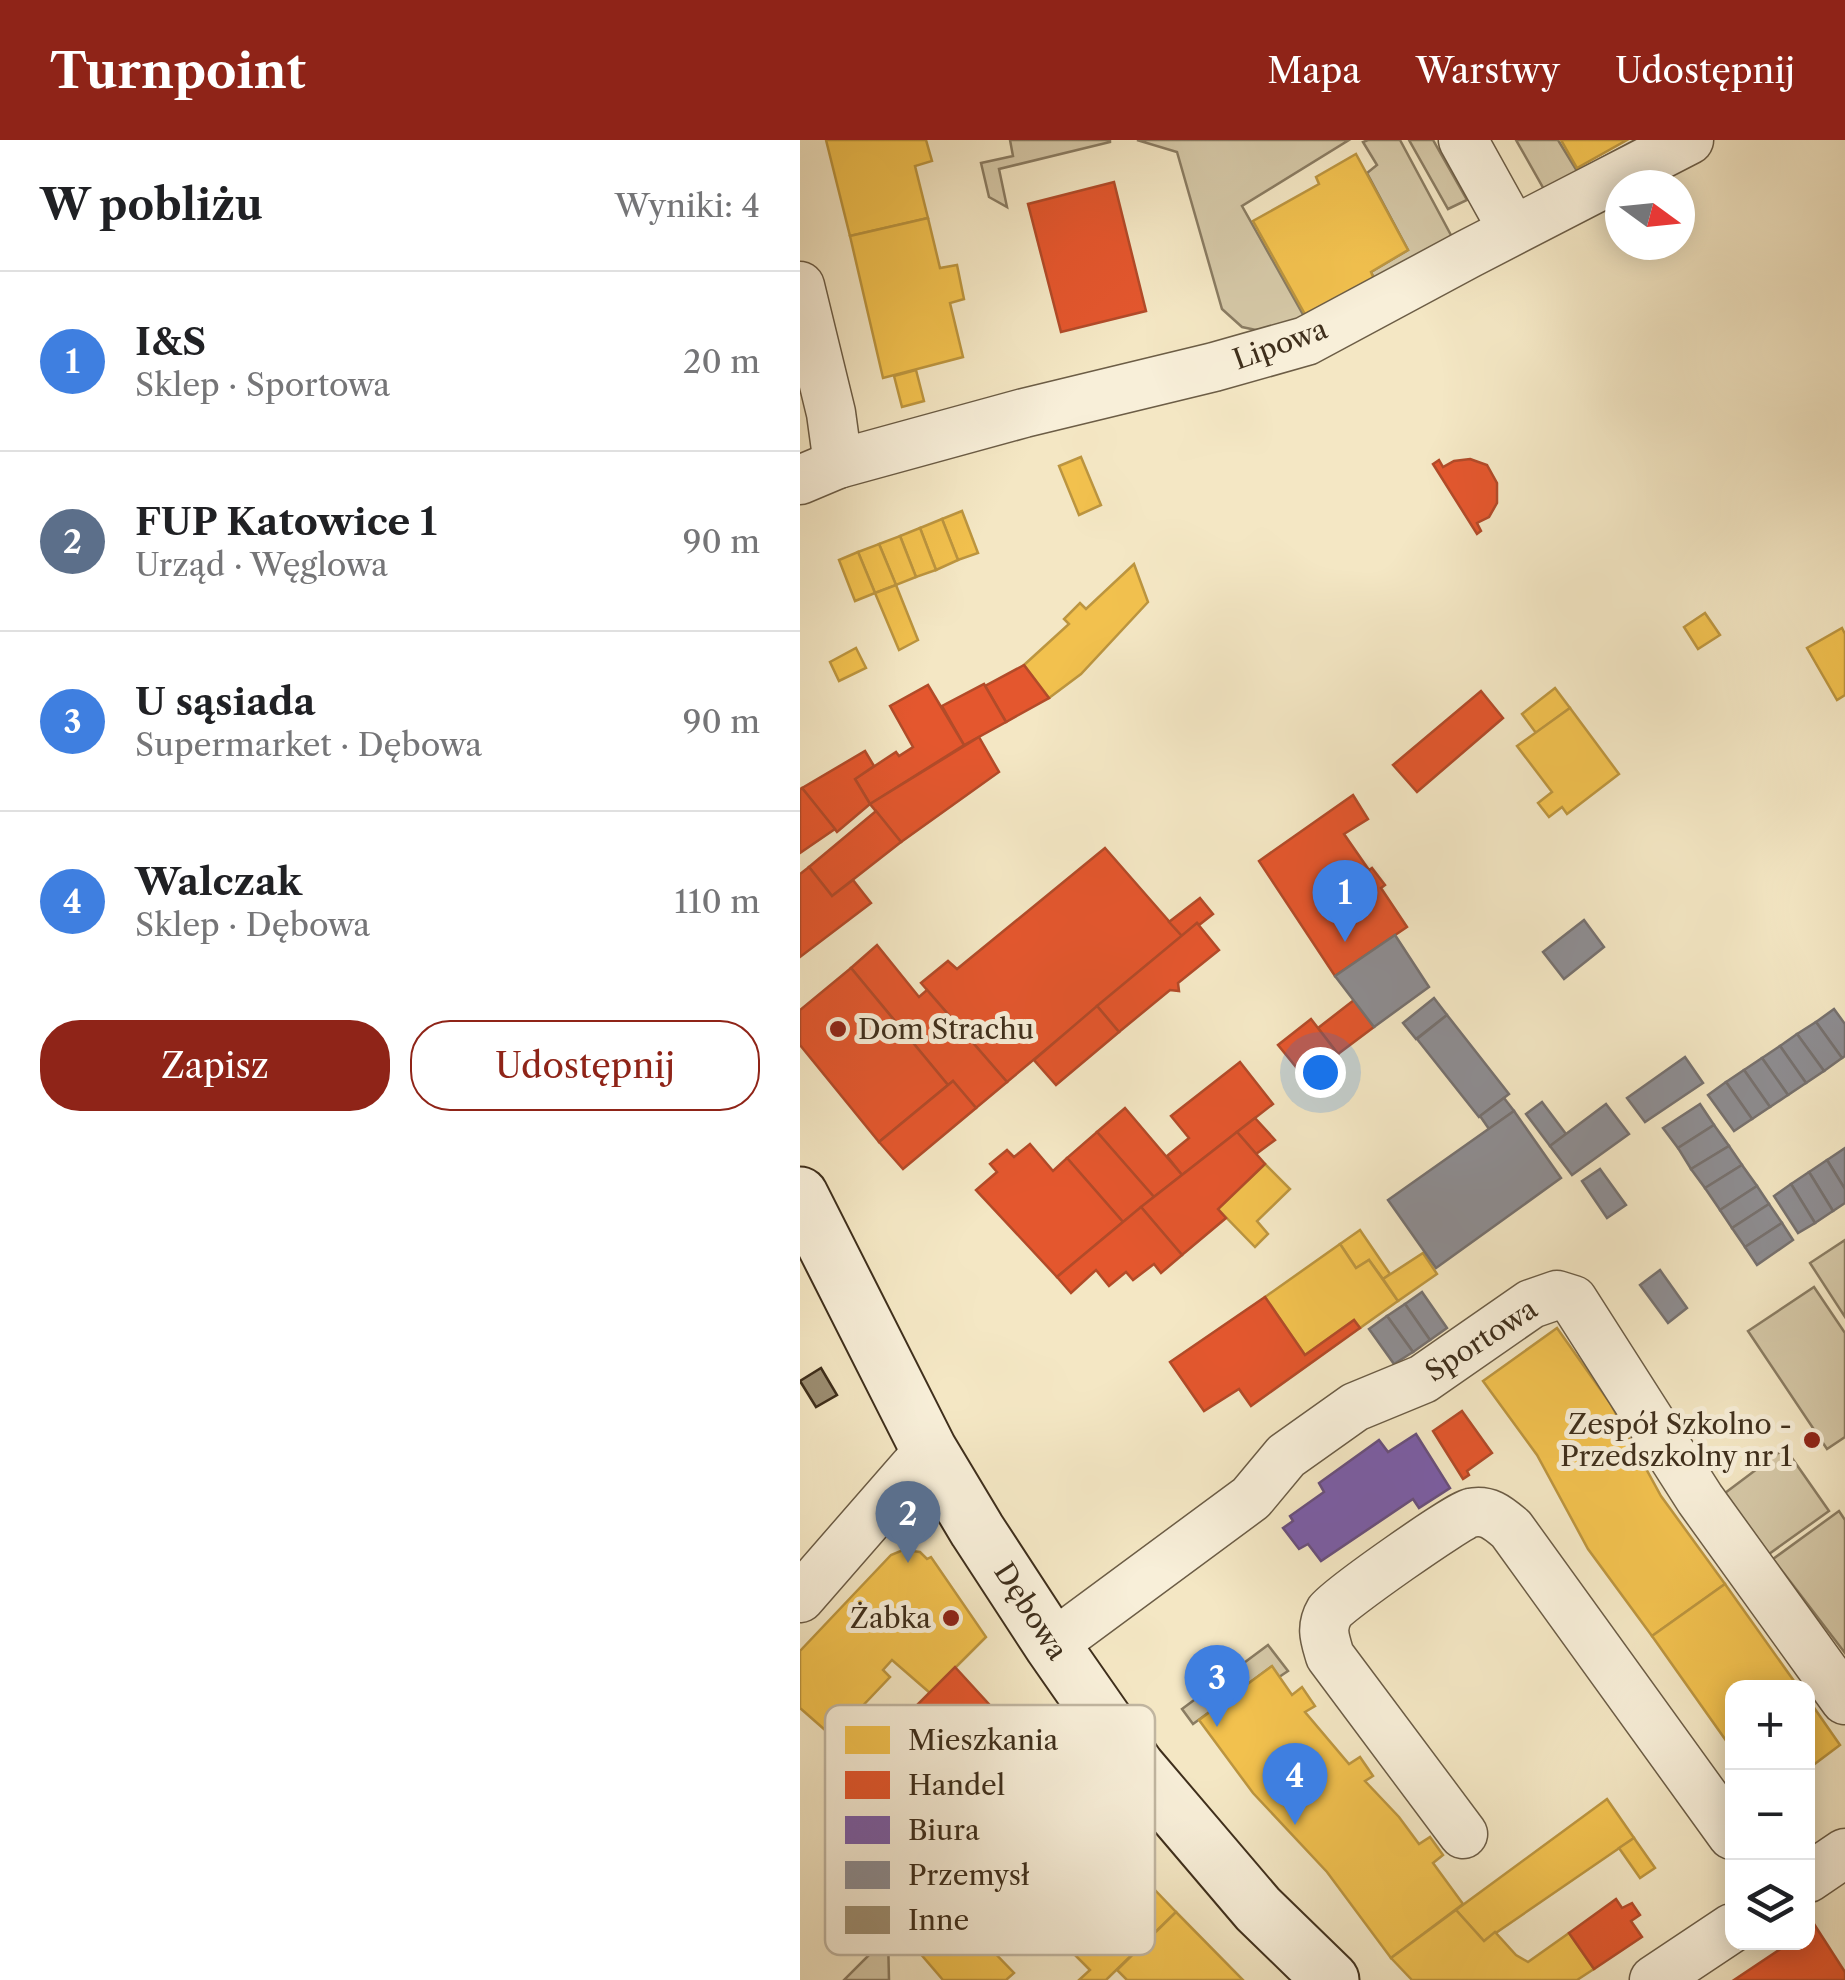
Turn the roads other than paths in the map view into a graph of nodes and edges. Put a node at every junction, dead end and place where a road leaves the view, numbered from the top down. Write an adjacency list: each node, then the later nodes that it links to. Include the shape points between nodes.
1 (1463, 140): 3 (street)
2 (1689, 140): 3 (street, Lipowa)
3 (1513, 230): 5 (street, Lipowa, via 1306,341)
4 (800, 286): 5 (street, Lipowa, via 831,413)
5 (819, 472)
6 (800, 1195): 7 (street, Dębowa)
7 (929, 1450): 8 (street); 9 (street, Dębowa)
8 (800, 1598)
9 (1052, 1645): 10 (street, Sportowa, via 1250,1498 1286,1456 1355,1407 1423,1379 1531,1304 1557,1295 1572,1300 1700,1500); 11 (street, Dębowa)
10 (1845, 1700)
11 (1093, 1705)
12 (1155, 1789): 18 (street, Dębowa, via 1258,1909)
13 (1725, 1826): 14 (street, via 1511,1529 1491,1513 1467,1512 1331,1609 1322,1632 1330,1656)
14 (1464, 1834)
15 (1845, 1854): 16 (street)
16 (1815, 1873)
17 (1725, 1933): 19 (street)
18 (1330, 1980)
19 (1654, 1980)

